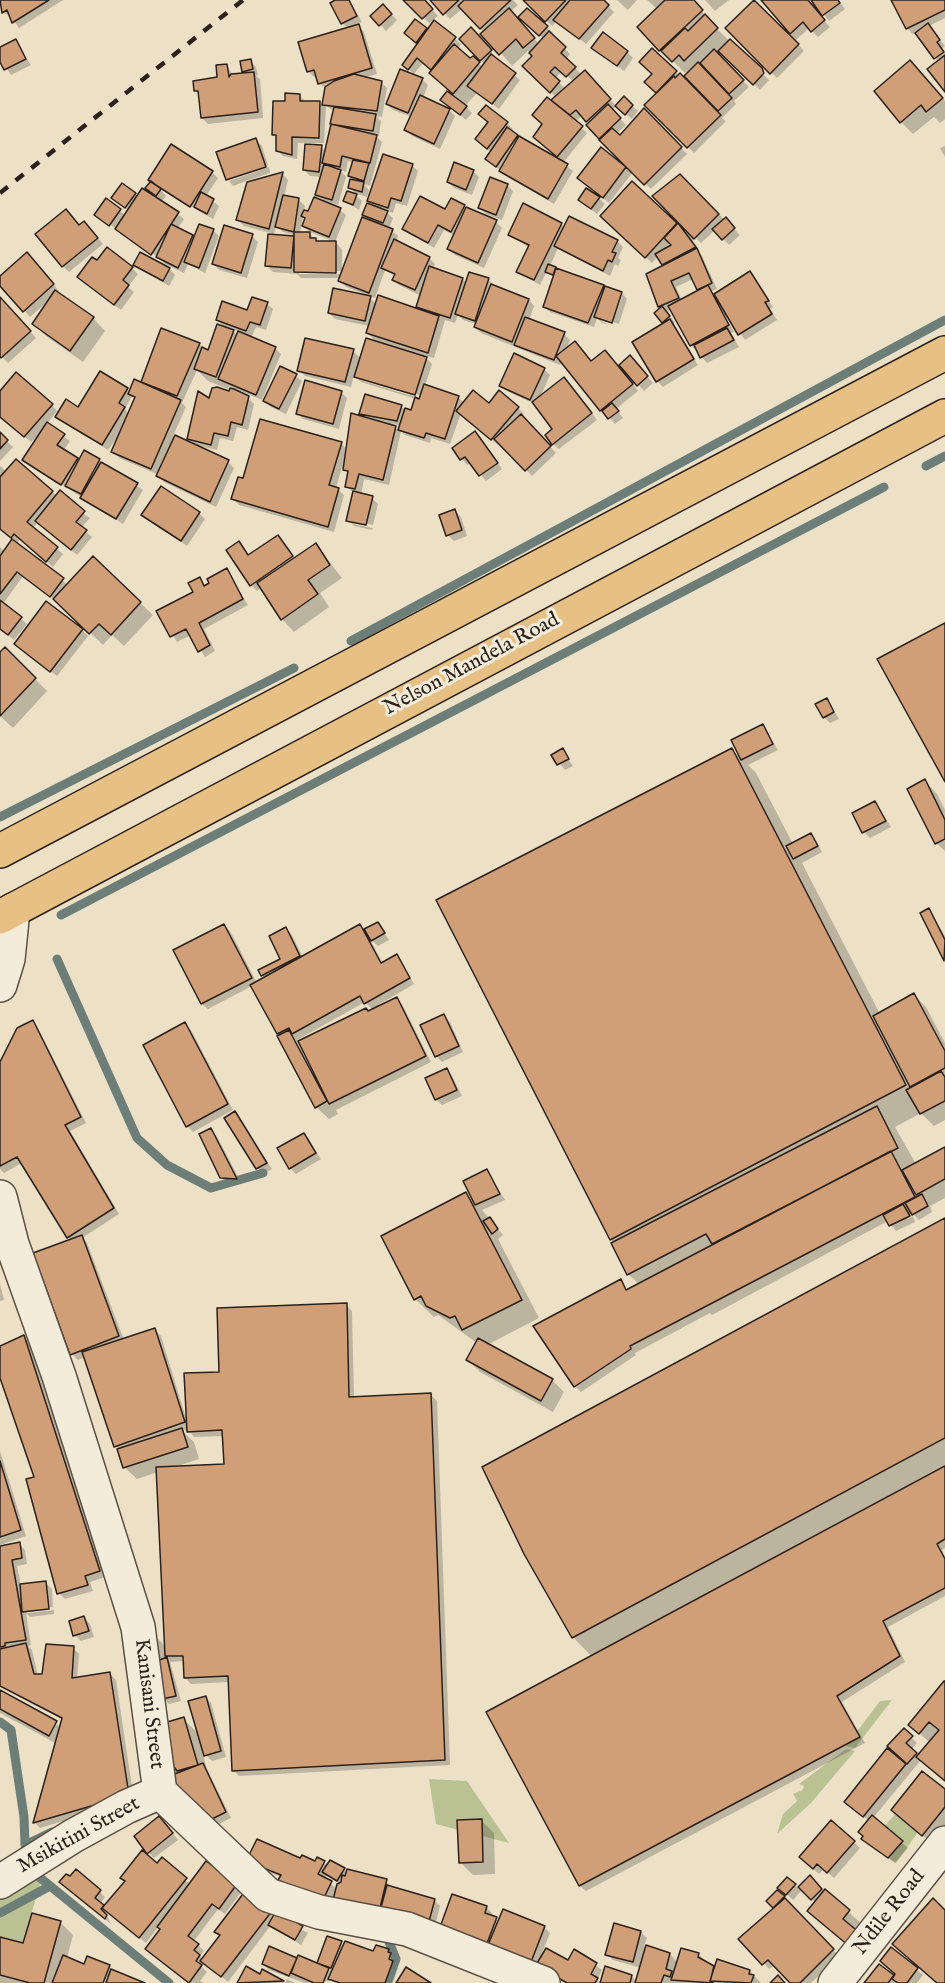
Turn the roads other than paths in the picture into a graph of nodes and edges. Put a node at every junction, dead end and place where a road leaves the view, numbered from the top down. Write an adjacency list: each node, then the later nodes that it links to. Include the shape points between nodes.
1 (945, 352): 3 (main road)
2 (945, 416): 4 (main road, Nelson Mandela Road)
3 (0, 851)
4 (6, 914): 5 (street, via 8,959)
5 (0, 985)
6 (0, 1197): 7 (street, Kanisani Street, via 138,1627)
7 (160, 1792): 9 (street, Msikitini Street, via 74,1836); 10 (street, Kanisani Street, via 268,1894 319,1912 407,1929)
8 (945, 1842): 11 (street, Ndile Road)
9 (0, 1882)
10 (543, 1983)
11 (835, 1983)

